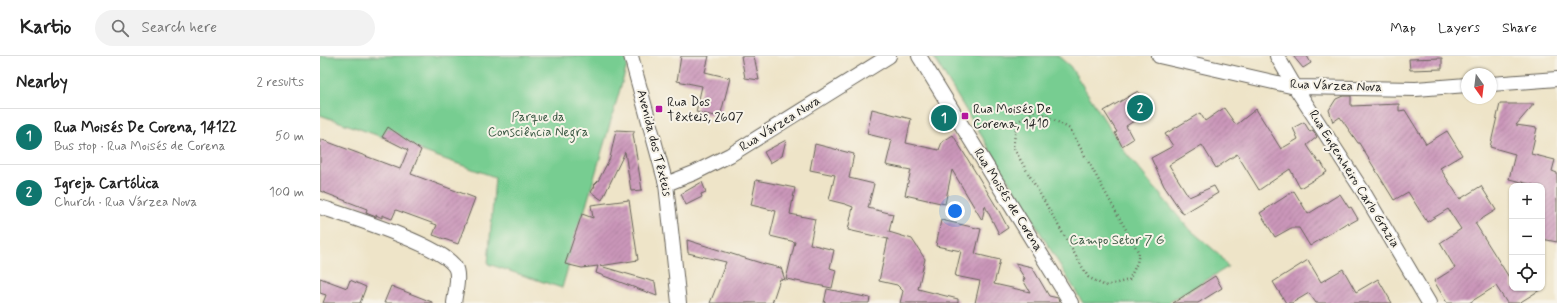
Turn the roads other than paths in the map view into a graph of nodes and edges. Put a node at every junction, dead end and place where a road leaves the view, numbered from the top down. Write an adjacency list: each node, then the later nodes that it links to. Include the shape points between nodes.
1 (631, 56): 10 (street, Avenida dos Têxteis)
2 (889, 56): 10 (street, Rua Várzea Nova, via 730,155 694,174)
3 (919, 56): 14 (street, Rua Moisés de Corena)
4 (1159, 56): 9 (street, Rua Várzea Nova)
5 (1277, 56): 9 (street, Rua Engenheiro Carlo Grazia)
6 (1557, 79): 7 (street)
7 (1497, 84)
8 (1461, 85): 9 (street, Rua Várzea Nova, via 1416,89)
9 (1295, 87): 15 (street, Rua Engenheiro Carlo Grazia, via 1364,193)
10 (666, 184): 13 (street, Avenida dos Têxteis)
11 (320, 207): 12 (street, via 381,228 445,256 456,268)
12 (454, 303)
13 (679, 303)
14 (1071, 303)
15 (1429, 303)

